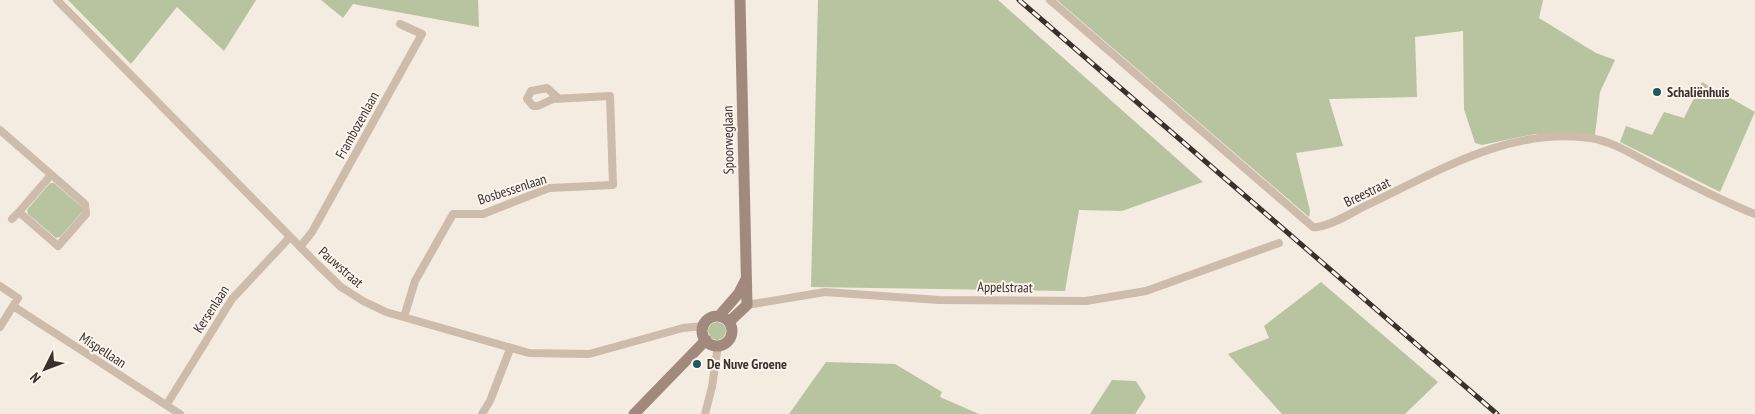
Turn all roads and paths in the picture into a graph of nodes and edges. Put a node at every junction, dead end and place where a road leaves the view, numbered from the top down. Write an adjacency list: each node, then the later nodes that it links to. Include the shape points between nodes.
1 (56, 0): 11 (street, Pauwstraat)
2 (740, 0): 14 (street, Spoorweglaan)
3 (1050, 0): 9 (street, Breestraat, via 1313,227 1318,228 1343,217 1474,154 1505,143 1540,137 1574,137 1609,143)
4 (400, 24): 13 (street, Frambozenlaan, via 422,34 312,232)
5 (558, 98): 18 (street, Bosbessenlaan, via 610,96 613,185 550,188 483,214 453,214 415,281)
6 (0, 130): 7 (street)
7 (52, 175): 8 (street); 8 (street, via 85,204 86,214 58,246)
8 (19, 212): 10 (street)
9 (1755, 214)
10 (12, 220)
11 (290, 237): 13 (street, Pauwstraat); 25 (street, Kersenlaan, via 232,299)
12 (1279, 243): 16 (street, Appelstraat, via 1146,291 1086,301 939,300 825,292)
13 (300, 247): 18 (street, Pauwstraat, via 341,286 363,301)
14 (746, 280): 16 (street, Spoorweglaan); 19 (street)
15 (0, 286): 17 (street, via 18,298)
16 (747, 305): 19 (street)
17 (13, 306): 21 (street); 25 (street, Mispellaan)
18 (404, 317): 24 (street, Pauwstraat)
19 (724, 319): 20 (street, via 707,320); 23 (street, via 732,329 729,339)
20 (703, 326): 22 (street); 24 (street, Pauwstraat, via 683,328 589,354 558,355)
21 (0, 327)
22 (706, 340): 23 (street); 28 (street)
23 (718, 345): 29 (street)
24 (510, 349): 27 (street)
25 (167, 404): 26 (street, Mispellaan)
26 (180, 414)
27 (482, 414)
28 (634, 414)
29 (705, 414)

